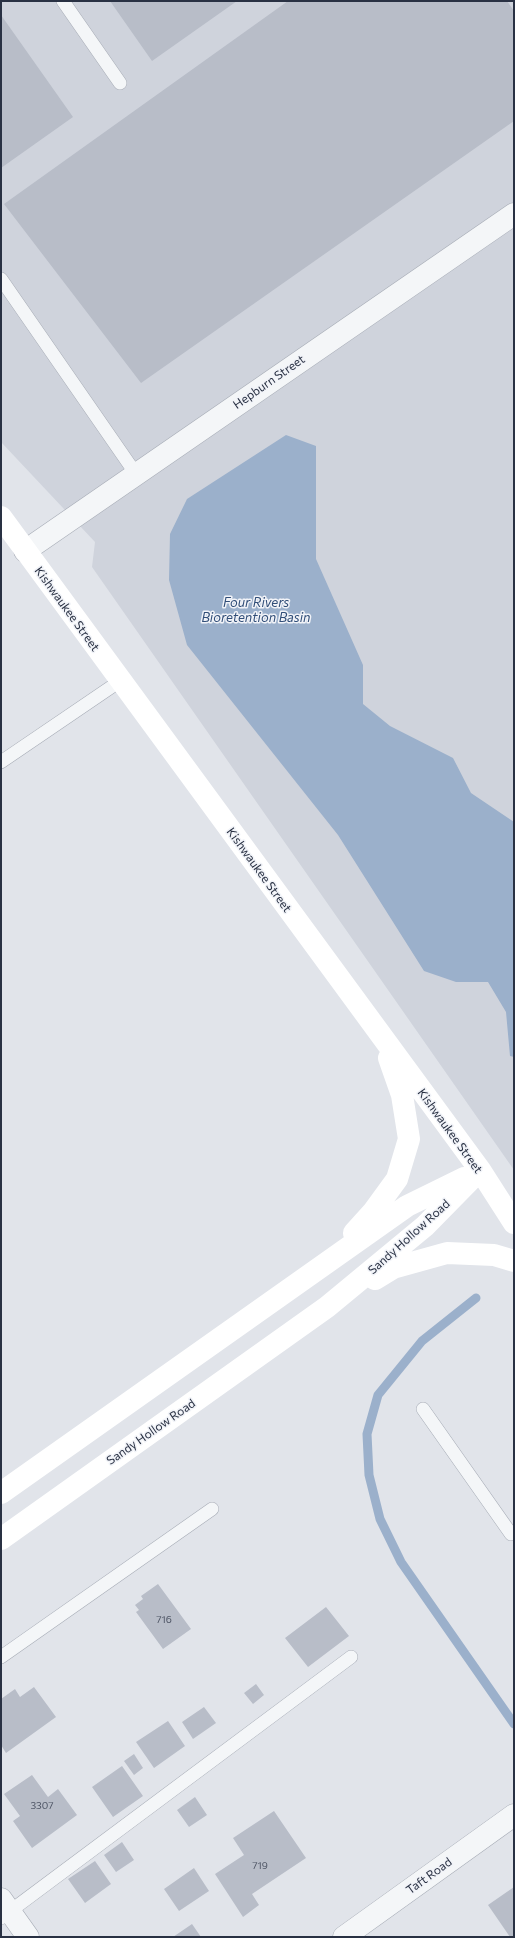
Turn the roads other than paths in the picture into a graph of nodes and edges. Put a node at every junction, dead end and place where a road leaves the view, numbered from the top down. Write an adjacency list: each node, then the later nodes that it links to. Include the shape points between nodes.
1 (63, 1): 2 (lane)
2 (120, 83)
3 (514, 214): 5 (street, Hepburn Street)
4 (1, 279): 5 (lane)
5 (136, 474): 7 (street, Hepburn Street)
6 (1, 518): 7 (street, Kishwaukee Street)
7 (25, 551): 8 (street, Kishwaukee Street)
8 (120, 681): 9 (lane); 10 (street, Kishwaukee Street)
9 (1, 762)
10 (383, 1038): 11 (street, Kishwaukee Street); 14 (street, via 402,1095 409,1139 397,1179 373,1212)
11 (480, 1170): 12 (street, Kishwaukee Street); 14 (street, Sandy Hollow Road, via 407,1206); 15 (street, Sandy Hollow Road, via 425,1226)
12 (514, 1224)
13 (514, 1261): 15 (street, via 494,1255 447,1253 393,1268)
14 (327, 1263): 17 (street, Sandy Hollow Road)
15 (328, 1307): 20 (street, Sandy Hollow Road)
16 (424, 1409): 19 (lane, via 511,1534)
17 (1, 1493)
18 (212, 1509): 22 (lane)
19 (514, 1532)
20 (1, 1539)
21 (351, 1656): 24 (lane)
22 (1, 1657)
23 (514, 1815): 26 (street, Taft Road)
24 (4, 1910): 25 (street)
25 (28, 1937)
26 (344, 1937)

